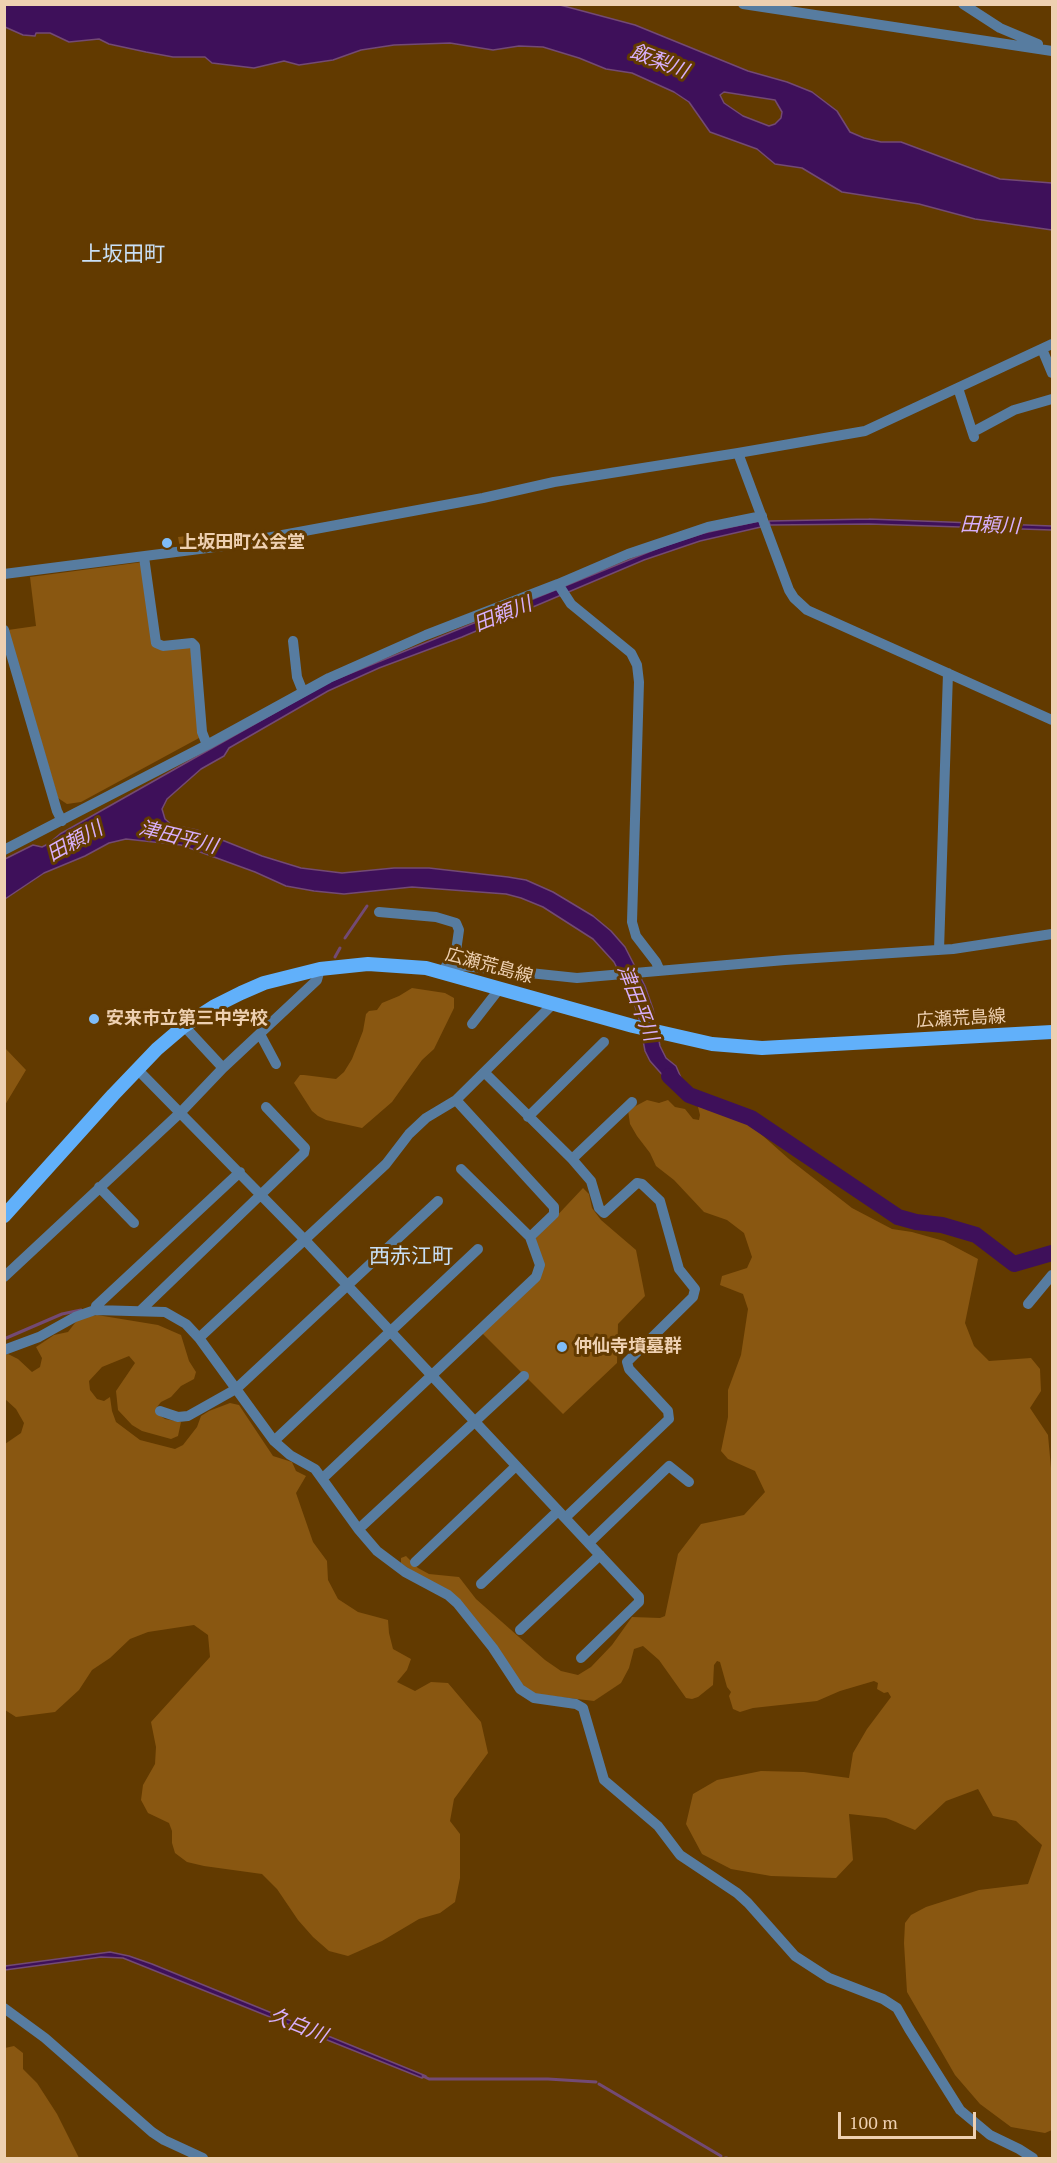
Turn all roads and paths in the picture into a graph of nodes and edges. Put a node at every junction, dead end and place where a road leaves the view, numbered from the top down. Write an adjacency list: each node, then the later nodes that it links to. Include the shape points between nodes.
1 (743, 4): 3 (street)
2 (963, 4): 3 (street, via 1000,27)
3 (1053, 51)
4 (1047, 346): 5 (street); 6 (street)
5 (1053, 373)
6 (958, 388): 7 (street, via 974,435 1014,410); 8 (street, via 865,430)
7 (1053, 399)
8 (738, 453): 9 (street); 10 (street, via 554,482 223,546)
9 (763, 518): 12 (street, via 671,538 628,554); 15 (street, via 789,590 807,610)
10 (144, 557): 11 (street); 18 (street, via 156,642 163,646 195,646 202,732)
11 (4, 574)
12 (560, 588): 16 (street, via 426,635); 26 (street, via 571,604 631,653 637,665 632,922 636,936)
13 (4, 630): 19 (street)
14 (293, 641): 16 (street, via 297,677)
15 (948, 674): 17 (street); 23 (street)
16 (303, 692): 18 (street)
17 (1053, 720)
18 (207, 745): 19 (street)
19 (62, 821): 20 (street)
20 (4, 850)
21 (379, 912): 24 (street, via 436,917 456,923 459,930)
22 (1053, 934): 23 (street)
23 (939, 950): 26 (street)
24 (448, 968): 25 (main road, 広瀬荒島線, via 387,964); 26 (street, via 569,978); 27 (main road, 広瀬荒島線)
25 (320, 969): 30 (main road, 広瀬荒島線, via 249,990); 32 (street, via 317,980)
26 (660, 971)
27 (500, 988): 28 (main road, 広瀬荒島線); 29 (street)
28 (554, 1003): 31 (main road, 広瀬荒島線, via 666,1035 762,1048); 37 (street)
29 (472, 1024)
30 (184, 1026): 35 (street); 36 (main road, 広瀬荒島線)
31 (1053, 1032)
32 (260, 1034): 34 (street); 35 (street)
33 (604, 1042): 42 (street)
34 (276, 1064)
35 (223, 1068): 41 (street)
36 (138, 1070): 41 (street); 49 (main road, 広瀬荒島線)
37 (485, 1072): 38 (street); 42 (street)
38 (456, 1100): 51 (street, via 554,1207 554,1214); 52 (street, via 426,1118 386,1164)
39 (632, 1102): 43 (street)
40 (266, 1107): 47 (street, via 305,1148)
41 (181, 1112): 45 (street); 46 (street)
42 (528, 1117): 43 (street)
43 (572, 1159): 72 (street, via 591,1182 604,1213 637,1183 660,1202 679,1269 695,1291 627,1362 668,1411 669,1419)
44 (461, 1169): 51 (street)
45 (240, 1172): 47 (street); 58 (street)
46 (99, 1187): 50 (street); 55 (street)
47 (261, 1194): 52 (street); 59 (street)
48 (438, 1201): 56 (street)
49 (4, 1216)
50 (134, 1223)
51 (530, 1237): 63 (street, via 540,1265 536,1277)
52 (304, 1239): 56 (street); 61 (street)
53 (478, 1248): 60 (street)
54 (1053, 1275): 57 (street)
55 (4, 1277)
56 (347, 1286): 60 (street); 65 (street)
57 (1028, 1304)
58 (95, 1310): 59 (street); 62 (street)
59 (140, 1311): 61 (street, via 170,1314)
60 (390, 1331): 63 (street); 68 (street)
61 (198, 1338): 65 (street)
62 (4, 1350)
63 (433, 1376): 67 (street); 70 (street)
64 (524, 1376): 67 (street)
65 (236, 1389): 66 (street, via 188,1416 178,1418); 68 (street)
66 (160, 1411)
67 (474, 1421): 69 (street); 73 (street)
68 (274, 1441): 70 (street, via 290,1455 310,1464)
69 (516, 1466): 72 (street); 76 (street)
70 (323, 1478): 82 (street, via 378,1551 457,1604 520,1689 534,1698 583,1708 603,1780 658,1826 681,1855 748,1903 795,1956 829,1978 897,2008 960,2110 990,2135)
71 (689, 1482): 74 (street, via 669,1466)
72 (562, 1514): 74 (street); 77 (street)
73 (362, 1526)
74 (589, 1543): 75 (street)
75 (600, 1555): 78 (street); 79 (street, via 640,1601)
76 (415, 1562)
77 (481, 1584)
78 (520, 1630)
79 (581, 1658)
80 (4, 2008): 81 (street, via 45,2038 152,2132)
81 (203, 2158)
82 (1033, 2158)

